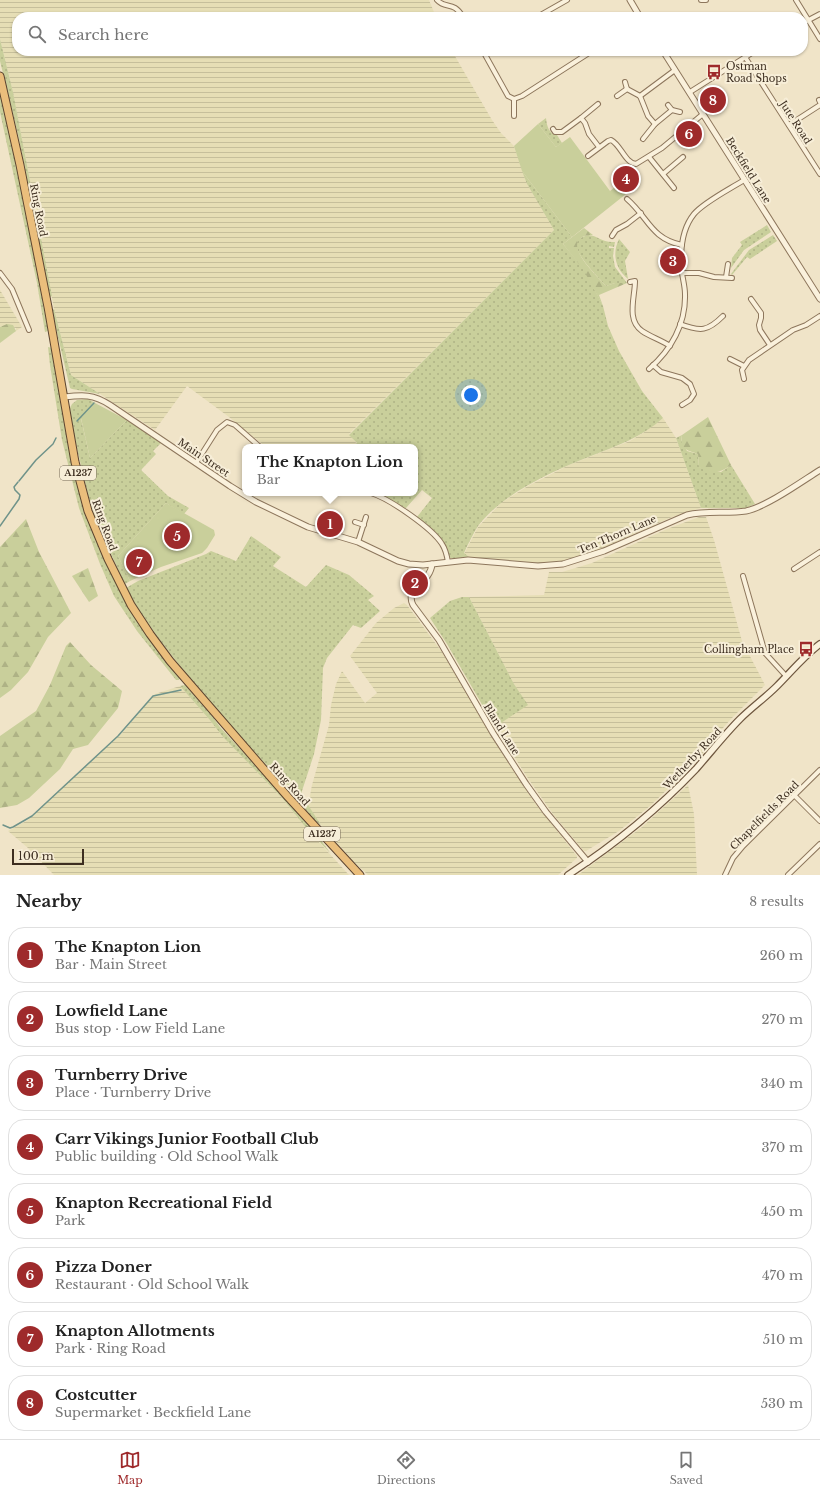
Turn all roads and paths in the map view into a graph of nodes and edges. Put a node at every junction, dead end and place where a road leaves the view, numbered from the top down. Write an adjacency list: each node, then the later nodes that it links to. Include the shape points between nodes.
1 (437, 0): 7 (street, via 441,4 457,8)
2 (567, 0): 8 (street)
3 (630, 0): 9 (street)
4 (701, 0): 5 (street)
5 (706, 0)
6 (796, 0): 10 (street)
7 (460, 12)
8 (546, 12)
9 (637, 12)
10 (803, 12)
11 (820, 14): 12 (street)
12 (808, 20): 13 (street)
13 (820, 39)
14 (485, 56): 25 (street, via 508,96)
15 (584, 56): 25 (street)
16 (666, 56): 18 (street, Beckfield Lane)
17 (745, 57): 22 (street); 35 (street, Jute Road)
18 (675, 70): 22 (street, Beckfield Lane); 24 (street)
19 (0, 76): 69 (highway, Ring Road / A1237, via 23,180)
20 (625, 82): 21 (street)
21 (627, 89): 23 (street); 24 (street)
22 (690, 92): 31 (street, Beckfield Lane)
23 (617, 96)
24 (640, 96): 34 (street, via 645,111)
25 (514, 99): 32 (street)
26 (598, 104): 33 (street)
27 (668, 105): 29 (street)
28 (820, 106): 35 (street)
29 (672, 110): 30 (street); 34 (street)
30 (680, 112)
31 (703, 114): 40 (street); 44 (street, Beckfield Lane)
32 (514, 116)
33 (580, 118): 36 (street, via 562,132 555,132); 38 (street)
34 (655, 124): 37 (street)
35 (788, 125): 43 (street, Jute Road)
36 (553, 129)
37 (644, 139)
38 (599, 147): 39 (street); 40 (street, via 611,140 615,142 633,164)
39 (588, 156)
40 (649, 157): 42 (street)
41 (683, 157): 42 (street)
42 (663, 174): 45 (street)
43 (820, 174)
44 (744, 180): 49 (street, via 703,206 694,215 685,230); 57 (street, Beckfield Lane)
45 (674, 188)
46 (627, 198): 47 (street)
47 (641, 213): 48 (street, via 616,230); 49 (street, via 657,234)
48 (612, 236)
49 (682, 245): 52 (street)
50 (728, 264): 53 (street)
51 (0, 273): 61 (street, via 13,293)
52 (682, 273): 53 (street); 60 (street, via 685,294)
53 (726, 277): 54 (street)
54 (732, 278)
55 (630, 282): 63 (street, via 637,281 632,314 634,322 641,330)
56 (751, 299): 62 (street, via 761,313 760,330)
57 (820, 299)
58 (723, 316): 60 (street, via 717,319 714,325 704,329)
59 (820, 316): 62 (street)
60 (680, 324): 63 (street)
61 (29, 330)
62 (770, 345): 66 (street)
63 (670, 346): 65 (street)
64 (730, 359): 66 (street)
65 (653, 365): 67 (street); 70 (street, via 661,372 682,378 690,384 696,395)
66 (744, 366): 68 (street)
67 (649, 369)
68 (744, 379)
69 (64, 397): 72 (street, Main Street, via 99,398); 94 (highway, Ring Road / A1237, via 75,462 88,511 108,560 132,605 170,661)
70 (682, 405)
71 (257, 444): 72 (street, via 235,425 227,422 217,430)
72 (196, 463): 74 (street, Main Street)
73 (820, 470): 82 (street, Ten Thorn Lane, via 756,508 741,512 702,512 680,517 604,551 563,564 538,566)
74 (242, 494)
75 (247, 496): 80 (street, Main Street, via 296,522)
76 (377, 496): 83 (street, via 390,502 432,534 444,548)
77 (366, 517): 79 (street)
78 (355, 522): 79 (street)
79 (364, 525): 80 (street)
80 (358, 542): 84 (street, Main Street, via 403,562 416,565)
81 (820, 552): 85 (street)
82 (474, 560): 83 (street, Main Street)
83 (448, 562): 84 (street, Main Street)
84 (432, 564): 93 (street, Bland Lane, via 429,575 414,590 411,598 413,605 439,640 526,784)
85 (794, 569)
86 (743, 576): 88 (street, via 765,653)
87 (820, 644): 88 (main road, Wetherby Road)
88 (786, 676): 93 (main road, Wetherby Road, via 739,720 669,795)
89 (820, 770): 90 (street, Chapelfields Road)
90 (794, 795): 91 (street); 96 (street, Chapelfields Road, via 737,852)
91 (820, 821)
92 (820, 844): 97 (street)
93 (588, 862): 95 (main road, Wetherby Road)
94 (360, 875)
95 (568, 875)
96 (725, 875)
97 (788, 875)

